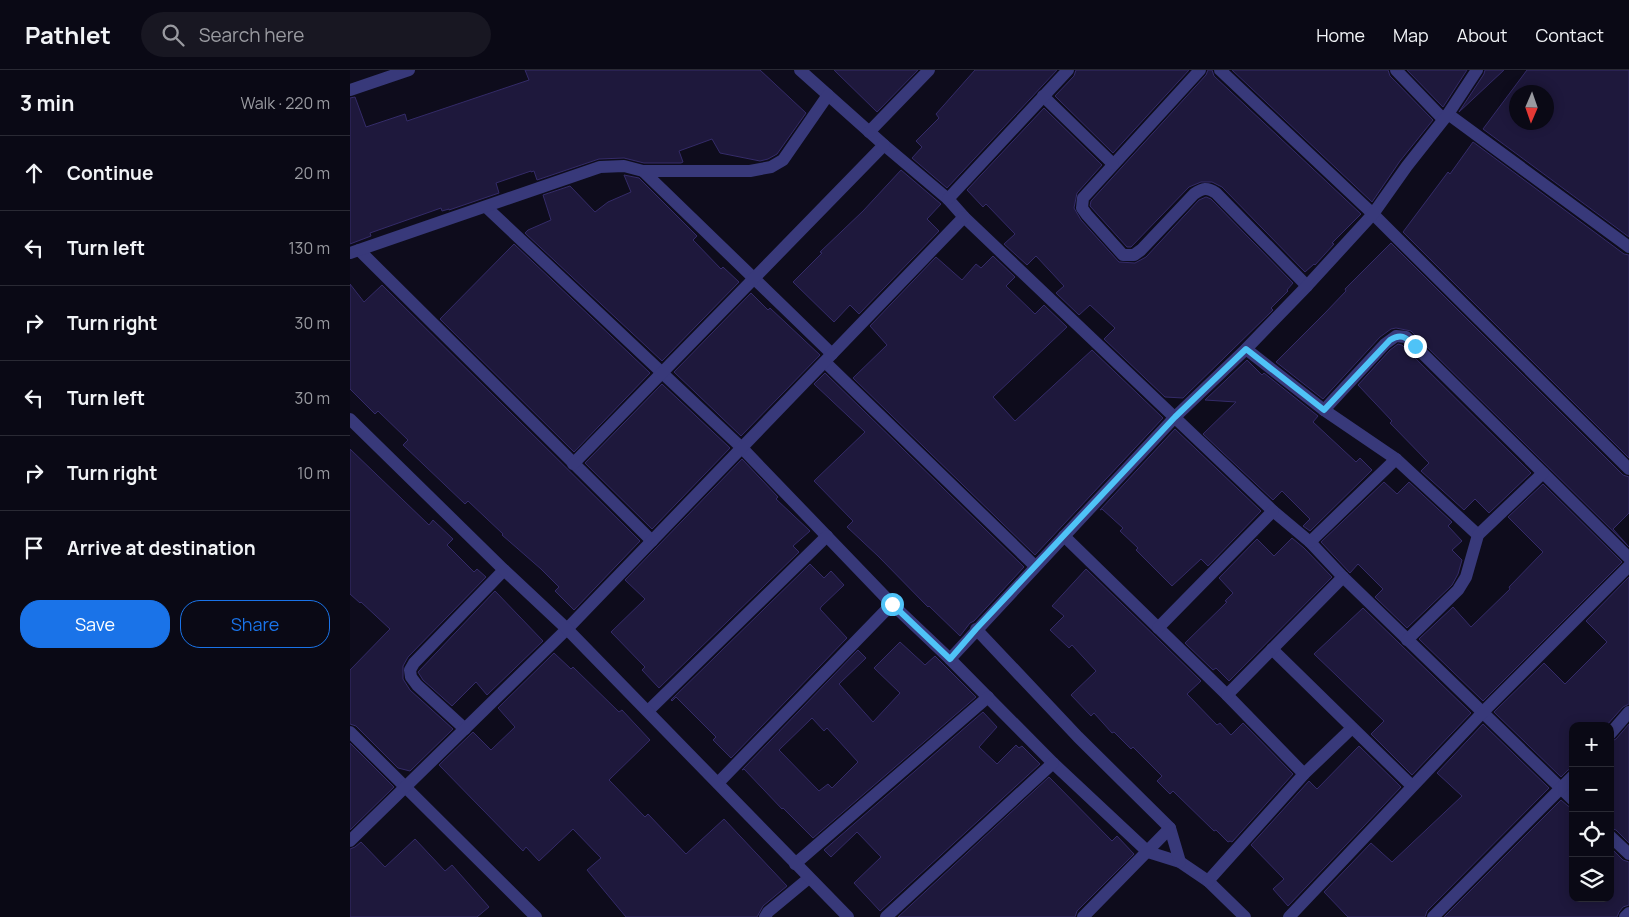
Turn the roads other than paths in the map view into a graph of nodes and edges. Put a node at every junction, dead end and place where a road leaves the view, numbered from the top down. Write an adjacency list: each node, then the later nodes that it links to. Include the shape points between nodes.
1 (409, 70): 9 (street)
2 (800, 70): 10 (street)
3 (929, 70): 13 (street)
4 (1068, 70): 11 (street)
5 (1200, 70): 15 (street)
6 (1220, 70): 19 (street)
7 (1396, 70): 12 (street)
8 (1476, 70): 12 (street)
9 (350, 90)
10 (828, 95): 13 (street); 16 (street, via 783,160 771,166 750,171)
11 (1043, 96): 15 (street); 17 (street)
12 (1445, 117): 19 (street); 21 (street)
13 (869, 132): 14 (street)
14 (884, 145): 17 (street); 23 (street)
15 (1113, 164): 24 (street, via 1083,198 1082,204 1087,215 1123,255 1134,255 1141,250 1194,194 1209,188)
16 (643, 171): 18 (street, via 624,166 600,167); 23 (street)
17 (948, 199): 20 (street)
18 (486, 207): 22 (street); 27 (street)
19 (1373, 214): 24 (street); 34 (street)
20 (964, 217): 26 (street); 29 (street)
21 (1629, 247)
22 (355, 251): 33 (street)
23 (754, 278): 26 (street); 27 (street)
24 (1307, 286): 25 (street)
25 (1246, 349): 28 (street); 29 (street)
26 (829, 358): 31 (street); 43 (street)
27 (661, 373): 31 (street); 33 (street)
28 (1324, 410): 32 (street); 35 (street, via 1390,340 1396,336 1406,337)
29 (1175, 417): 36 (street); 39 (street)
30 (350, 419): 45 (street)
31 (742, 448): 38 (street); 40 (street)
32 (1396, 459): 37 (street); 41 (street)
33 (573, 464): 40 (street)
34 (1629, 469)
35 (1543, 473): 37 (street); 42 (street)
36 (1273, 511): 41 (street); 48 (street)
37 (1478, 535): 51 (street, via 1466,577 1458,590)
38 (827, 536): 47 (street); 56 (street)
39 (1064, 536): 43 (street); 48 (street)
40 (652, 541): 49 (street)
41 (1310, 542): 46 (street)
42 (1629, 558)
43 (1035, 566): 50 (street)
44 (1629, 566): 57 (street)
45 (504, 570): 49 (street); 60 (street, via 410,670 418,685)
46 (1342, 578): 51 (street); 52 (street)
47 (892, 604): 53 (street); 66 (street)
48 (1158, 628): 54 (street)
49 (567, 629): 56 (street); 60 (street)
50 (976, 629): 53 (street); 71 (street)
51 (1407, 640): 57 (street)
52 (1272, 649): 54 (street); 59 (street)
53 (950, 659): 55 (street)
54 (1227, 695): 64 (street)
55 (988, 697): 63 (street); 77 (street)
56 (648, 711): 66 (street)
57 (1483, 712): 68 (street); 69 (street)
58 (1629, 712): 61 (street)
59 (1352, 728): 64 (street); 68 (street)
60 (465, 729): 67 (street)
61 (1614, 729)
62 (350, 732): 67 (street)
63 (1053, 764): 74 (street); 84 (street)
64 (1304, 774): 79 (street)
65 (1569, 780): 69 (street)
66 (718, 784): 77 (street)
67 (406, 786): 73 (street); 81 (street)
68 (1412, 786): 87 (street)
69 (1561, 789): 70 (street); 88 (street)
70 (1569, 796)
71 (1170, 828): 74 (street); 76 (street)
72 (1614, 840): 75 (street)
73 (350, 841)
74 (1148, 852): 76 (street); 85 (street)
75 (1629, 854)
76 (1180, 862): 79 (street)
77 (795, 864): 78 (street)
78 (809, 878): 82 (street); 83 (street)
79 (1208, 881): 86 (street)
80 (1629, 913): 89 (street)
81 (536, 917)
82 (764, 917)
83 (848, 917)
84 (886, 917)
85 (1083, 917)
86 (1245, 917)
87 (1289, 917)
88 (1434, 917)
89 (1625, 917)

